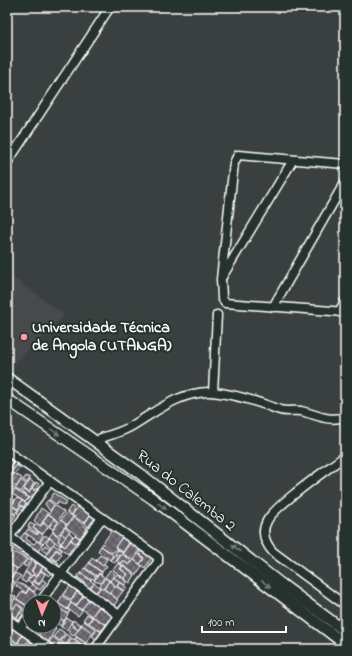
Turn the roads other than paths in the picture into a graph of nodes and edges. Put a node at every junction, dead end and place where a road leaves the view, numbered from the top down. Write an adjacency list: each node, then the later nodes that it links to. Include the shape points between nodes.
1 (110, 7): 3 (street)
2 (293, 160): 4 (street); 6 (street); 6 (street, via 238,155 236,157)
3 (7, 163)
4 (345, 164)
5 (345, 182): 8 (street)
6 (221, 279): 8 (street, via 223,302)
7 (345, 301): 9 (street)
8 (273, 307): 9 (street)
9 (342, 312)
10 (217, 315): 12 (street)
11 (7, 378): 13 (main road, Rua do Calemba 2)
12 (213, 392): 16 (street, via 331,420); 17 (street, via 180,397 128,428)
13 (33, 397): 15 (main road, via 36,409 30,412); 30 (main road, Rua do Calemba 2, one-way to 13, via 138,472)
14 (7, 399): 15 (main road, Rua do Calemba 2)
15 (23, 410): 31 (main road, Rua do Calemba 2, one-way to 31, via 153,499)
16 (345, 417)
17 (101, 438)
18 (7, 451): 20 (street)
19 (345, 456): 25 (street, via 277,509 267,521 264,536 273,552)
20 (50, 481): 21 (street); 22 (street)
21 (102, 518): 23 (street); 26 (street, via 155,555 158,560)
22 (8, 537): 23 (street)
23 (62, 573): 24 (street); 26 (street)
24 (46, 594)
25 (345, 605)
26 (119, 615): 33 (street)
27 (7, 619): 29 (street)
28 (22, 625): 29 (street)
29 (20, 628): 32 (street)
30 (345, 631)
31 (345, 644)
32 (50, 649)
33 (95, 649)

